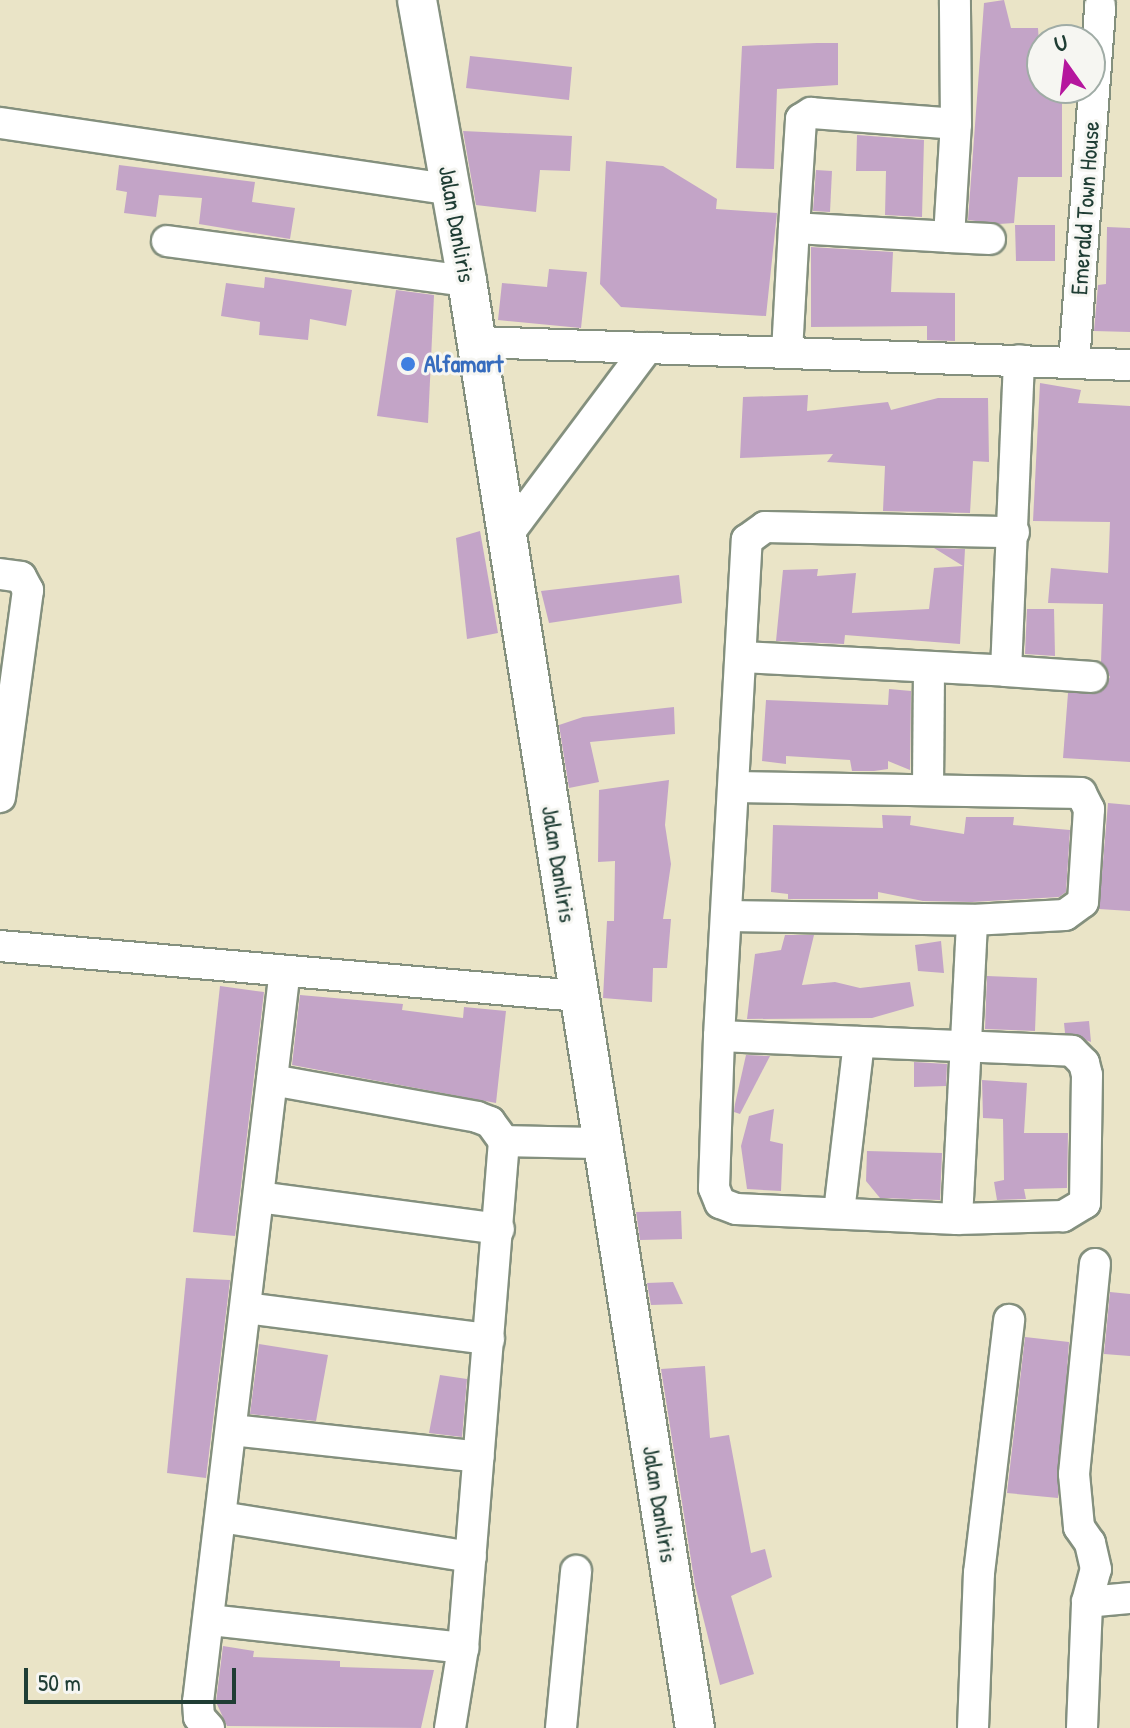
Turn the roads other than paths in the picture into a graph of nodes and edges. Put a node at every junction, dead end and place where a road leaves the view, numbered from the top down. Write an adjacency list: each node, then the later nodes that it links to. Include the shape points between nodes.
1 (417, 0): 6 (street, Jalan Danliris)
2 (955, 0): 5 (street)
3 (1100, 6): 16 (street, Emerald Town House)
4 (0, 123): 6 (street)
5 (956, 124): 7 (street, via 818,113 801,119); 8 (street)
6 (451, 190): 11 (street, Jalan Danliris)
7 (794, 228): 8 (street); 14 (street)
8 (949, 237): 9 (street)
9 (990, 239)
10 (167, 241): 11 (street)
11 (467, 281): 12 (street, Jalan Danliris)
12 (477, 342): 13 (street); 19 (street, Jalan Danliris)
13 (647, 348): 14 (street); 19 (street)
14 (787, 352): 15 (street)
15 (1019, 360): 16 (street); 18 (street)
16 (1074, 363): 17 (street)
17 (1130, 365)
18 (1014, 532): 21 (street, via 758,529 747,540); 23 (street)
19 (508, 534): 32 (street, Jalan Danliris)
20 (0, 574): 27 (street, via 21,577 28,590)
21 (743, 657): 22 (street); 26 (street)
22 (929, 670): 23 (street); 25 (street)
23 (1006, 671): 24 (street)
24 (1092, 677)
25 (928, 786): 26 (street); 29 (street, via 1081,793 1088,801 1080,907 1065,915)
26 (736, 787): 28 (street)
27 (0, 797)
28 (727, 916): 29 (street); 33 (street)
29 (972, 920): 35 (street)
30 (0, 946): 32 (street)
31 (283, 986): 36 (street)
32 (579, 996): 38 (street, Jalan Danliris)
33 (719, 1036): 34 (street); 40 (street, via 714,1188 720,1203 736,1209)
34 (859, 1042): 35 (street); 40 (street)
35 (969, 1046): 41 (street); 41 (street, via 1063,1048 1080,1057 1087,1075 1085,1203 1063,1216)
36 (272, 1080): 37 (street, via 477,1117 490,1122); 39 (street)
37 (504, 1141): 38 (street); 42 (street)
38 (603, 1143): 59 (street, Jalan Danliris)
39 (259, 1197): 42 (street); 44 (street)
40 (839, 1212): 41 (street)
41 (957, 1219)
42 (499, 1229): 46 (street)
43 (1095, 1264): 53 (street, via 1074,1474 1079,1527 1090,1543 1096,1569)
44 (246, 1308): 46 (street); 47 (street)
45 (1009, 1320): 60 (street, via 979,1573)
46 (489, 1339): 48 (street)
47 (232, 1430): 48 (street); 49 (street)
48 (479, 1457): 50 (street)
49 (221, 1517): 50 (street); 54 (street)
50 (471, 1557): 55 (street)
51 (576, 1571): 58 (street)
52 (1130, 1598): 53 (street)
53 (1087, 1602): 61 (street)
54 (210, 1620): 55 (street); 56 (street, via 198,1702 199,1717)
55 (463, 1648): 57 (street)
56 (209, 1728)
57 (450, 1728)
58 (561, 1728)
59 (695, 1728)
60 (973, 1728)
61 (1082, 1728)

